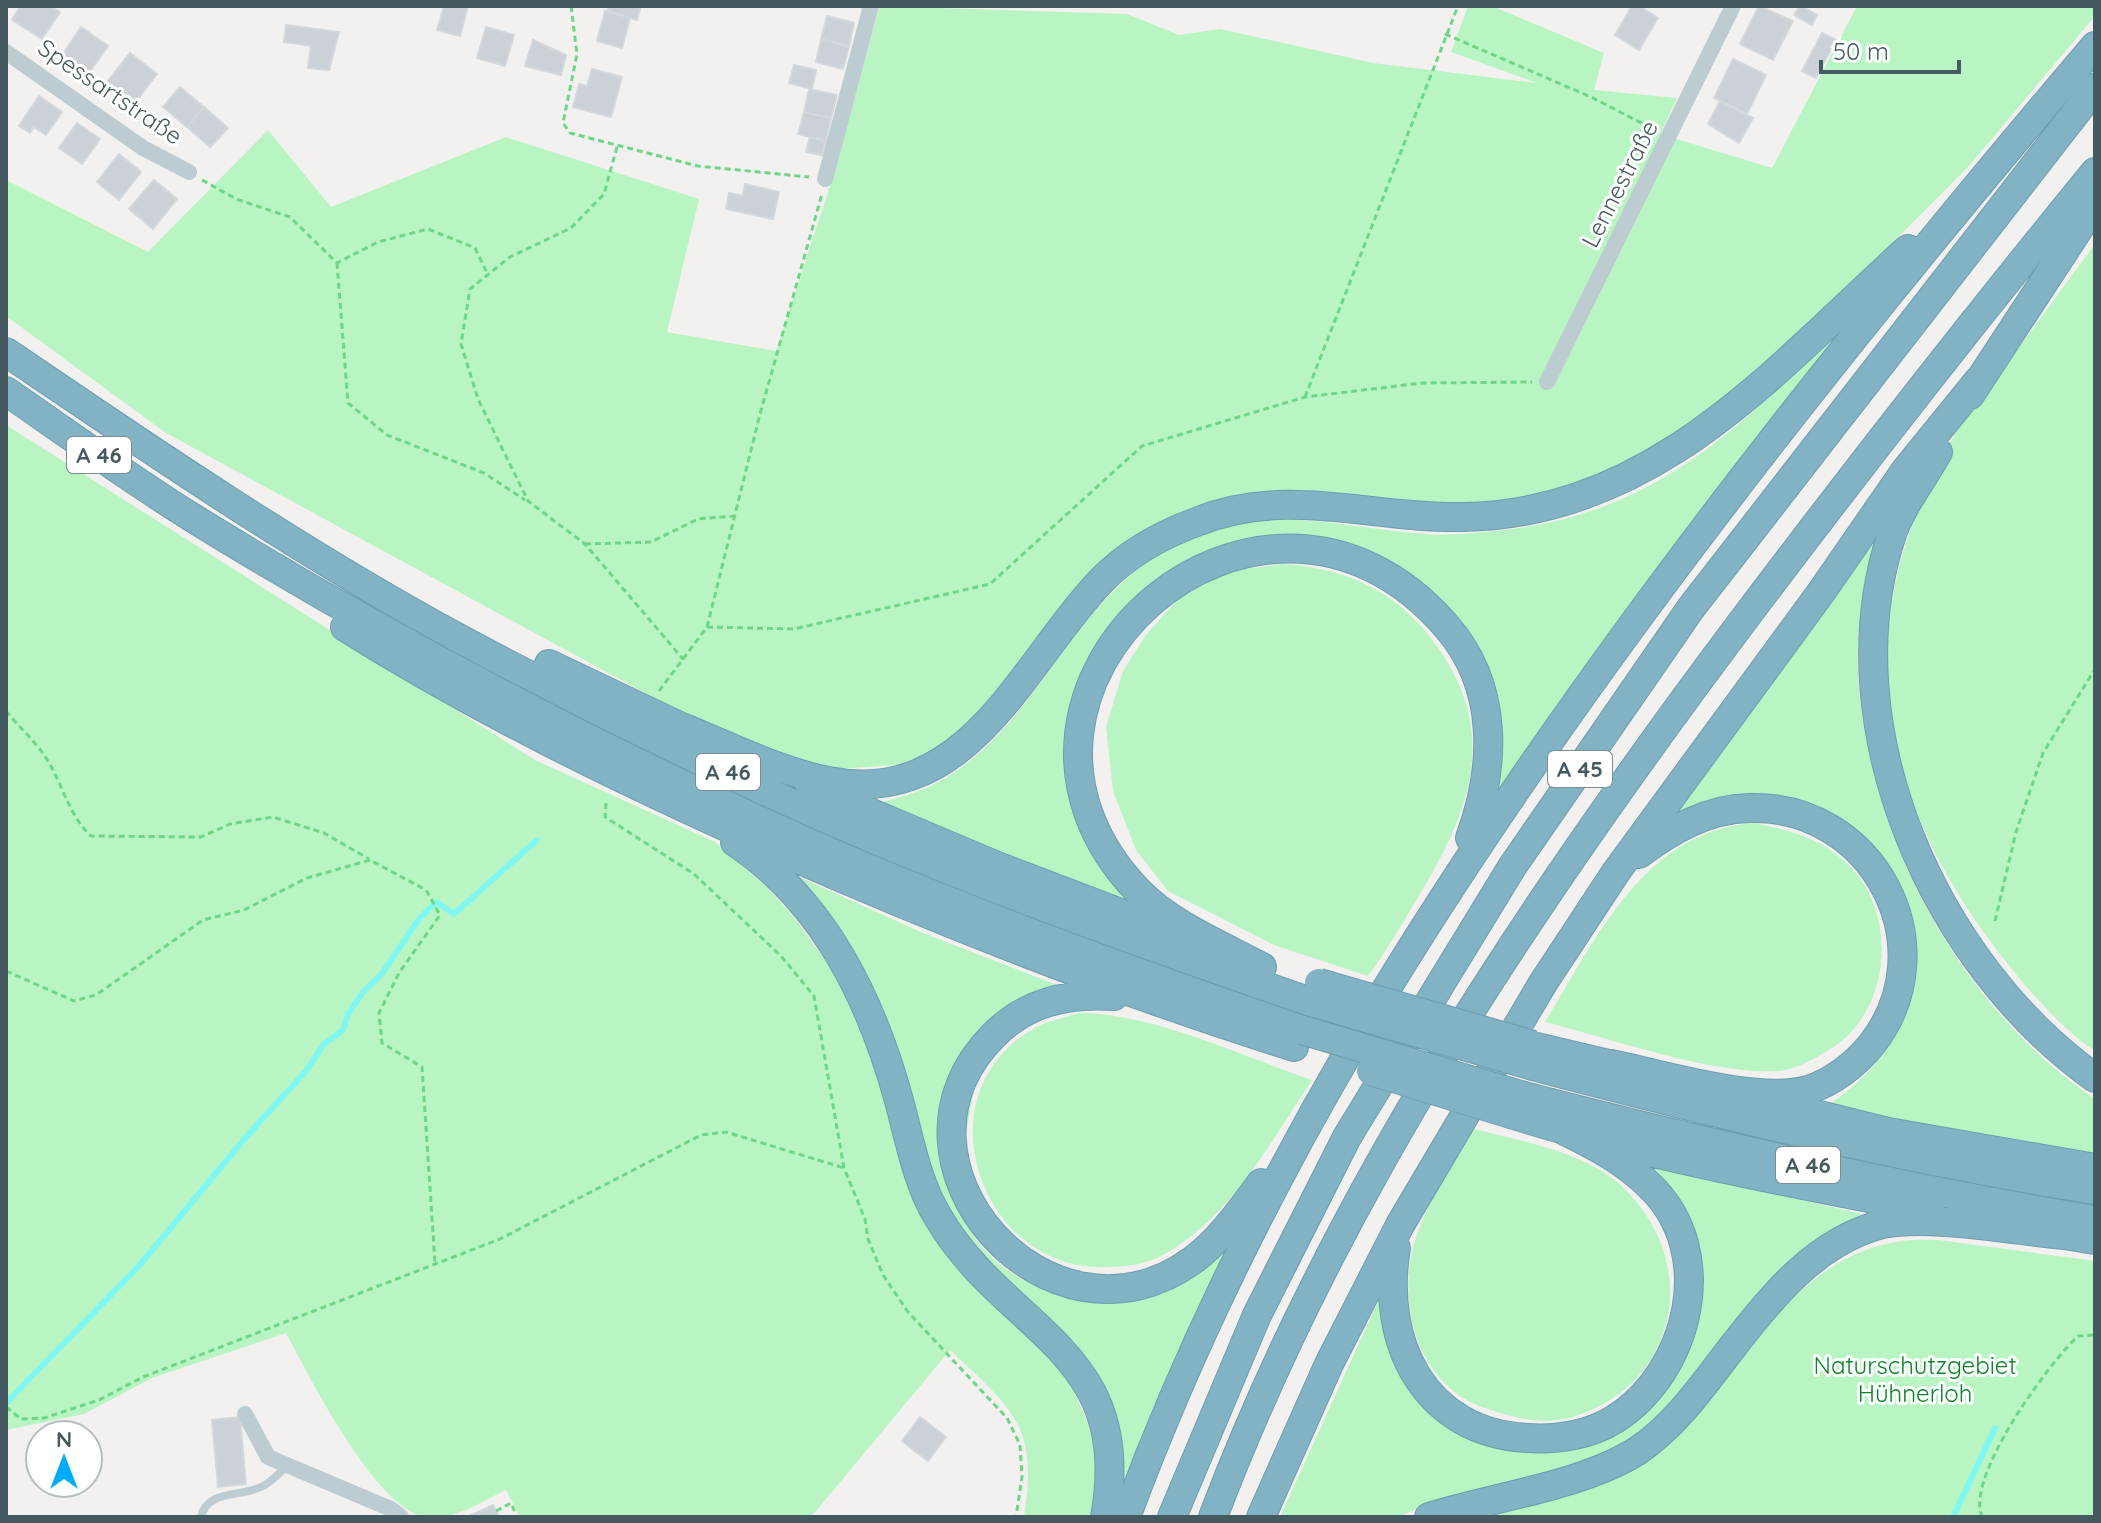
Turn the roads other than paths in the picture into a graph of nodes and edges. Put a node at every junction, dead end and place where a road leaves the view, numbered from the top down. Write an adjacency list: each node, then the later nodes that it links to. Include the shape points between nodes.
1 (871, 6): 8 (street)
2 (1733, 6): 13 (street, Lennestraße)
3 (2095, 46): 9 (highway)
4 (6, 52): 6 (street, Spessartstraße, via 143,148)
5 (2095, 88): 43 (highway, A 45, via 1691,608 1512,867 1347,1137 1257,1315)
6 (189, 172)
7 (2095, 172): 44 (highway, A 45, via 1907,403 1642,755 1491,975 1374,1173 1289,1342)
8 (825, 179)
9 (1971, 192): 17 (highway, via 1742,403 1650,467 1602,489 1557,505 1465,517 1280,503 1242,508 1163,535 1103,579 1003,709 971,741 909,776 855,784 826,781); 19 (highway, via 1709,522)
10 (2095, 204): 12 (highway)
11 (6, 352): 15 (highway, A 46)
12 (1978, 381): 20 (highway, via 1905,471); 27 (highway, via 1892,534 1873,641 1875,705 1898,805 1918,858 1951,916 2025,1017)
13 (1547, 382)
14 (6, 391): 16 (highway, A 46)
15 (182, 467): 17 (highway, via 468,624); 22 (highway, A 46, via 285,536 457,637 811,812 1120,936)
16 (192, 517): 18 (highway, via 269,580 445,689); 24 (highway, A 46, via 515,700 723,803 929,893)
17 (679, 726): 21 (highway, via 997,866)
18 (688, 810): 23 (highway, via 923,913); 41 (highway, via 768,868 824,930 848,967 880,1037 921,1183 937,1216 961,1251 1050,1337 1092,1391 1105,1420 1111,1454)
19 (1459, 869): 21 (highway, via 1488,777 1490,737 1486,705 1464,650 1431,609 1379,572 1327,553 1287,548 1250,552 1201,569 1167,587 1114,640 1084,709 1083,791 1097,833 1140,893 1173,918); 29 (highway)
20 (1616, 872): 26 (highway, via 1690,821 1719,812 1761,808 1803,817 1853,845 1876,871 1902,929 1903,969 1898,999 1882,1031 1837,1076 1807,1090 1758,1094); 34 (highway, via 1543,983)
21 (1262, 967): 22 (highway)
22 (1315, 993): 25 (highway, A 46, bridge)
23 (1212, 1021): 24 (highway); 29 (highway, via 1117,997 1080,994 1039,1004 1009,1020 981,1048 962,1078 954,1139 962,1187 976,1217 997,1242 1024,1265 1055,1281 1122,1287 1157,1278 1192,1261 1227,1228)
24 (1298, 1039): 28 (highway, A 46, bridge)
25 (1535, 1056): 26 (highway); 32 (highway, A 46, via 1659,1100 1952,1165)
26 (1611, 1064): 31 (highway, via 1888,1132)
27 (2095, 1078)
28 (1519, 1106): 30 (highway); 33 (highway, A 46, via 1963,1198)
29 (1307, 1122): 42 (highway, via 1207,1319)
30 (1565, 1131): 34 (highway, via 1607,1152 1653,1188 1685,1245 1690,1285 1685,1323 1668,1363 1615,1419 1582,1433 1510,1438 1447,1410 1418,1379 1398,1338 1391,1275); 35 (highway, via 1790,1183)
31 (2095, 1168)
32 (2095, 1190)
33 (2095, 1220)
34 (1400, 1225): 45 (highway, via 1329,1364)
35 (2065, 1235): 36 (highway); 46 (highway, via 1913,1221 1860,1231 1795,1275 1679,1414 1638,1450 1568,1480)
36 (2095, 1240)
37 (245, 1414): 38 (street, via 268,1457)
38 (288, 1465): 39 (lane, via 265,1486 210,1500); 40 (street)
39 (201, 1517)
40 (401, 1517)
41 (1105, 1517)
42 (1126, 1517)
43 (1172, 1517)
44 (1213, 1517)
45 (1261, 1517)
46 (1429, 1517)

